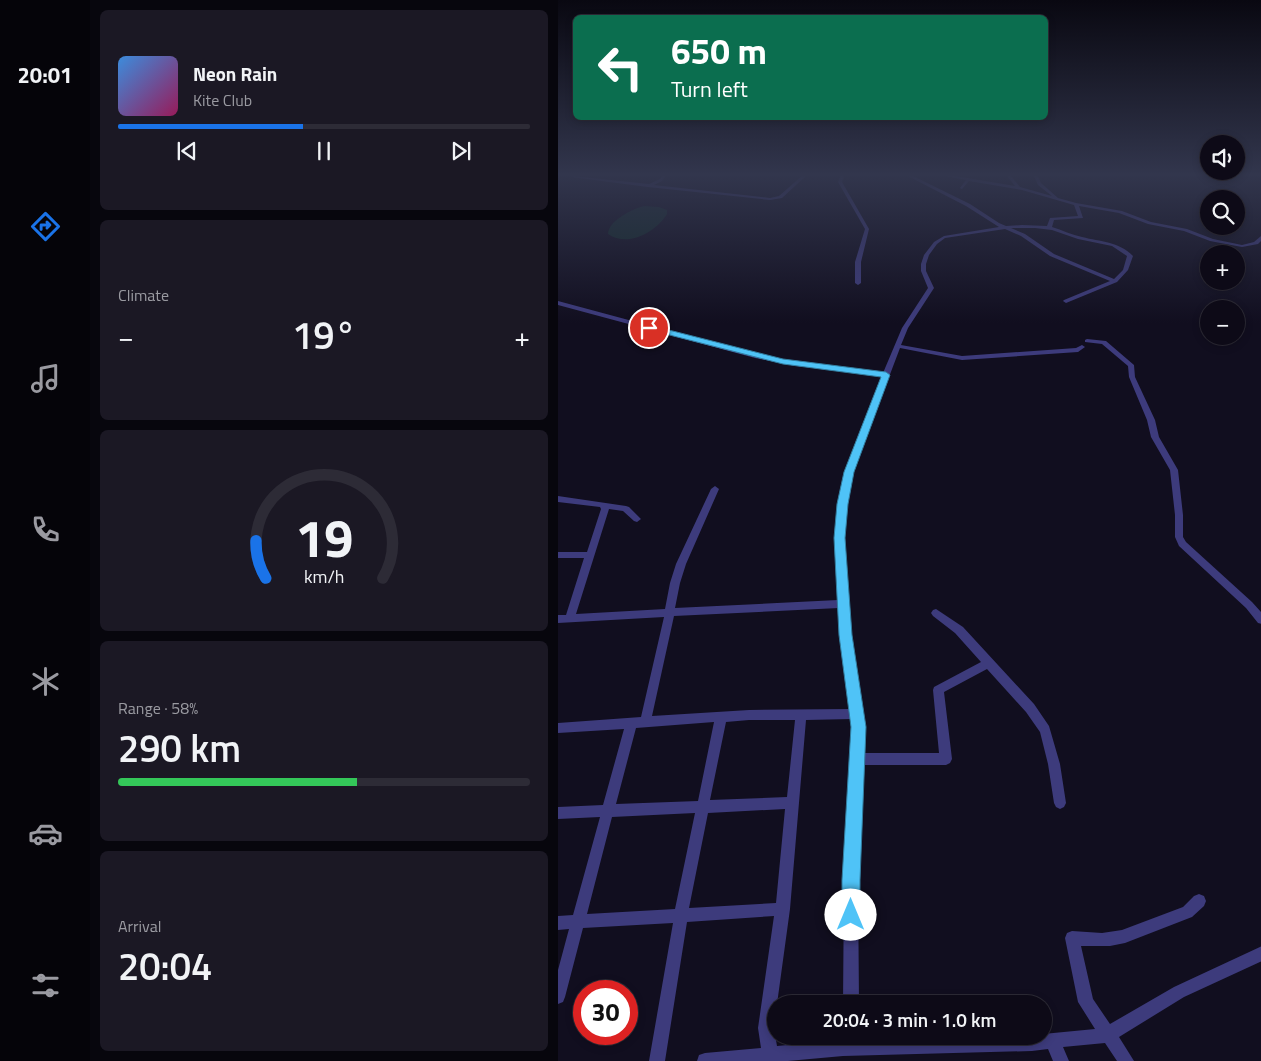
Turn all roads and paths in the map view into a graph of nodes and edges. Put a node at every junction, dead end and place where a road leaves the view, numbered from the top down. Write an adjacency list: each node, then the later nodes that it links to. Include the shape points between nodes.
1 (864, 224): 9 (street, via 867,229 858,262)
2 (1000, 224): 5 (street)
3 (1050, 224): 6 (street)
4 (1153, 224): 7 (street, via 1242,246 1256,243)
5 (1006, 227): 6 (street); 8 (street, via 1052,255); 12 (street, via 944,237 936,242 924,257 923,270 930,288)
6 (1049, 228): 8 (street, via 1083,239 1107,242 1127,253 1130,256 1125,270)
7 (1262, 236)
8 (1115, 281): 10 (street)
9 (858, 283)
10 (1066, 301)
11 (558, 303): 13 (street, via 783,362)
12 (898, 346): 13 (street); 25 (street, via 962,358 1078,350 1085,344 1104,342 1131,365 1132,377 1155,437 1174,470 1178,537)
13 (886, 375): 20 (street, via 849,472 842,504 840,538)
14 (715, 489): 22 (street, via 681,564)
15 (558, 499): 16 (street)
16 (603, 505): 17 (street, via 626,509); 19 (street, via 606,510)
17 (637, 519)
18 (558, 555): 19 (street)
19 (591, 555): 24 (street)
20 (844, 604): 22 (street); 28 (street, via 845,635)
21 (936, 612): 26 (street, via 959,630)
22 (670, 614): 24 (street); 30 (street)
23 (558, 619): 24 (street)
24 (569, 619)
25 (1262, 620)
26 (988, 664): 33 (street, via 938,690 946,759); 35 (street, via 1030,708 1045,730)
27 (801, 714): 28 (street); 29 (street); 34 (street)
28 (857, 714): 33 (street)
29 (721, 717): 30 (street); 36 (street)
30 (645, 723): 31 (street)
31 (631, 724): 32 (street); 37 (street)
32 (558, 728)
33 (857, 759): 45 (street, via 851,880)
34 (791, 803): 36 (street); 40 (street)
35 (1060, 803)
36 (702, 806): 37 (street); 41 (street)
37 (608, 809): 38 (street); 42 (street)
38 (558, 813)
39 (1199, 901): 47 (street, via 1187,912 1124,937 1072,938 1086,1002)
40 (783, 908): 41 (street); 50 (street, via 767,1020)
41 (681, 915): 42 (street); 51 (street)
42 (578, 921): 43 (street); 46 (street)
43 (558, 923)
44 (1262, 953): 47 (street, via 1179,992)
45 (851, 995)
46 (558, 997)
47 (1106, 1035): 48 (street); 54 (street)
48 (1052, 1041): 53 (street)
49 (832, 1045): 50 (street)
50 (770, 1054): 52 (street)
51 (657, 1061)
52 (705, 1061)
53 (1061, 1061)
54 (1126, 1061)

